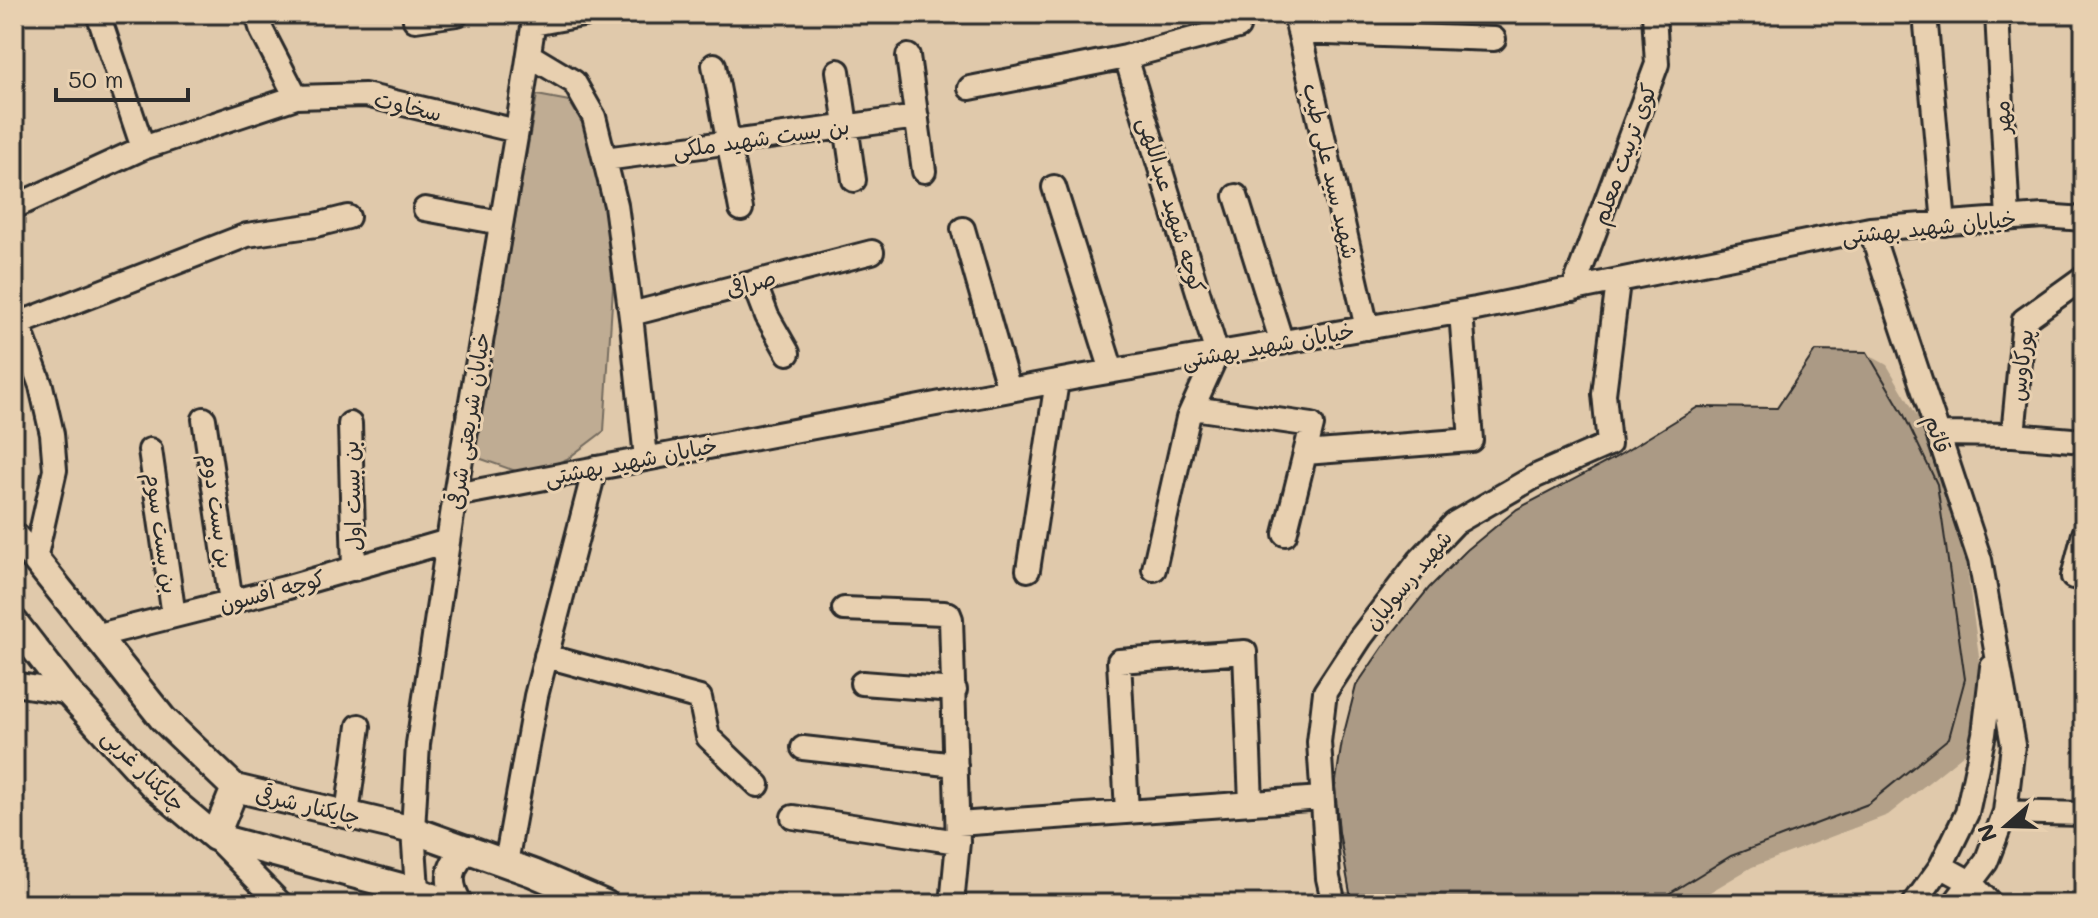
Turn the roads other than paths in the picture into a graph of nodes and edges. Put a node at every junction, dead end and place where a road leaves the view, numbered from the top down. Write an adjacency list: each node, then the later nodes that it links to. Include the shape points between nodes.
1 (98, 14): 24 (street)
2 (257, 14): 19 (street)
3 (457, 14): 9 (street)
4 (588, 14): 8 (street)
5 (1654, 14): 44 (street, کوی تربیت معلم, via 1657,64)
6 (1925, 14): 37 (street)
7 (1997, 14): 34 (street, مهر)
8 (534, 19): 13 (street, خیابان شریعتی شرقی)
9 (415, 20)
10 (1297, 23): 12 (street); 48 (street, شهید سید علی طیب)
11 (1238, 27): 15 (street)
12 (1494, 39)
13 (529, 55): 22 (street, خیابان شریعتی شرقی); 25 (street, via 574,82 594,117)
14 (908, 56): 20 (street)
15 (1126, 57): 18 (street); 51 (street, کوچه شهید عبداللهی)
16 (714, 65): 23 (street)
17 (838, 71): 21 (street)
18 (970, 88)
19 (296, 97): 22 (street, سخاوت, via 365,95); 24 (street, سخاوت)
20 (917, 117): 21 (street, بن بست شهید ملکی); 26 (street)
21 (846, 127): 23 (street, بن بست شهید ملکی); 27 (street)
22 (517, 131): 36 (street, خیابان شریعتی شرقی)
23 (729, 143): 25 (street, بن بست شهید ملکی); 32 (street)
24 (143, 148): 30 (street, سخاوت)
25 (605, 159): 46 (street)
26 (924, 171)
27 (854, 180)
28 (1054, 187): 52 (street)
29 (1236, 196): 49 (street)
30 (14, 207)
31 (425, 209): 36 (street)
32 (741, 209)
33 (348, 217): 47 (street, via 247,235)
34 (2008, 219): 35 (street, خیابان شهید بهشتی); 37 (street, خیابان شهید بهشتی)
35 (2084, 219)
36 (501, 223): 65 (street, خیابان شریعتی شرقی)
37 (1944, 224): 39 (street, خیابان شهید بهشتی)
38 (963, 229): 54 (street)
39 (1870, 229): 43 (street, خیابان شهید بهشتی); 58 (street, قائم)
40 (872, 252): 42 (street, صرافی)
41 (2084, 277): 59 (street, پورکاوس, via 2024,320)
42 (754, 282): 46 (street, صرافی); 50 (street)
43 (1618, 282): 44 (street, خیابان شهید بهشتی); 91 (street, شهید رسولیان, via 1604,394 1609,444 1536,476 1455,523 1419,561 1325,692 1319,742)
44 (1573, 290): 45 (street, خیابان شهید بهشتی)
45 (1461, 312): 48 (street, خیابان شهید بهشتی); 62 (street, via 1471,440)
46 (631, 314): 63 (street)
47 (16, 318): 70 (street, via 41,386 55,470)
48 (1367, 328): 49 (street, خیابان شهید بهشتی)
49 (1282, 343): 51 (street, خیابان شهید بهشتی)
50 (788, 353)
51 (1217, 354): 52 (street, خیابان شهید بهشتی); 55 (street)
52 (1112, 371): 53 (street, خیابان شهید بهشتی)
53 (1057, 381): 54 (street, خیابان شهید بهشتی); 73 (street)
54 (1009, 390): 63 (street, خیابان شهید بهشتی)
55 (1193, 408): 62 (street, via 1312,425); 72 (street)
56 (204, 419): 75 (street, بن بست دوم)
57 (350, 424): 71 (street, بن بست اول)
58 (1938, 434): 59 (street); 80 (street, قائم, via 1980,560)
59 (2013, 435): 60 (street)
60 (2084, 441)
61 (150, 450): 77 (street, بن بست سوم)
62 (1305, 453): 66 (street)
63 (646, 458): 64 (street, خیابان شهید بهشتی)
64 (595, 468): 65 (street, خیابان شهید بهشتی); 81 (street)
65 (455, 495): 69 (street, خیابان شریعتی شرقی)
66 (1285, 534)
67 (2084, 534): 74 (street, via 2073,577)
68 (14, 536): 70 (main road, چایکنار شرقی)
69 (448, 541): 71 (street, كوچه افسون); 98 (street, خیابان شریعتی شرقی, via 418,744)
70 (35, 559): 79 (main road, چایکنار شرقی)
71 (354, 569): 75 (street, كوچه افسون)
72 (1154, 569)
73 (1028, 570)
74 (2084, 579)
75 (231, 602): 77 (street, كوچه افسون)
76 (844, 609): 84 (street, via 949,614)
77 (174, 616): 79 (street, كوچه افسون)
78 (14, 622): 85 (main road, چایکنار غربی)
79 (95, 636): 90 (main road, چایکنار شرقی, via 163,719)
80 (1995, 642): 94 (street, قائم, via 2013,745); 103 (street, via 1984,734 1967,813)
81 (546, 656): 89 (street, via 700,698 708,737); 102 (street)
82 (862, 683): 84 (street)
83 (14, 684): 85 (street)
84 (955, 690): 88 (street)
85 (69, 693): 100 (main road, چایکنار غربی, via 152,784)
86 (359, 726): 95 (street)
87 (803, 748): 88 (street)
88 (956, 765): 99 (street)
89 (758, 785)
90 (235, 788): 95 (main road, چایکنار شرقی); 100 (main road)
91 (1322, 798): 92 (street); 111 (street, شهید رسولیان)
92 (1251, 803): 93 (street); 93 (street, via 1245,652 1119,661)
93 (1127, 812): 99 (street)
94 (2005, 812): 96 (street); 104 (street, قائم, via 1986,862)
95 (347, 814): 98 (main road, چایکنار شرقی)
96 (2084, 814)
97 (793, 817): 99 (street)
98 (413, 830): 101 (main road, چایکنار شرقی); 105 (street, خیابان شریعتی شرقی)
99 (958, 833): 110 (street)
100 (215, 837): 105 (main road, چایکنار غربی); 106 (street)
101 (468, 849): 102 (main road, چایکنار شرقی); 108 (main road, via 458,857 450,882)
102 (506, 863): 109 (main road, چایکنار شرقی)
103 (1941, 866): 104 (street); 112 (street)
104 (1970, 882): 113 (street, قائم); 114 (street)
105 (417, 897): 107 (main road, چایکنار غربی)
106 (281, 904)
107 (450, 904)
108 (459, 904)
109 (605, 904)
110 (952, 904)
111 (1334, 904)
112 (1914, 904)
113 (1954, 904)
114 (1991, 904)

